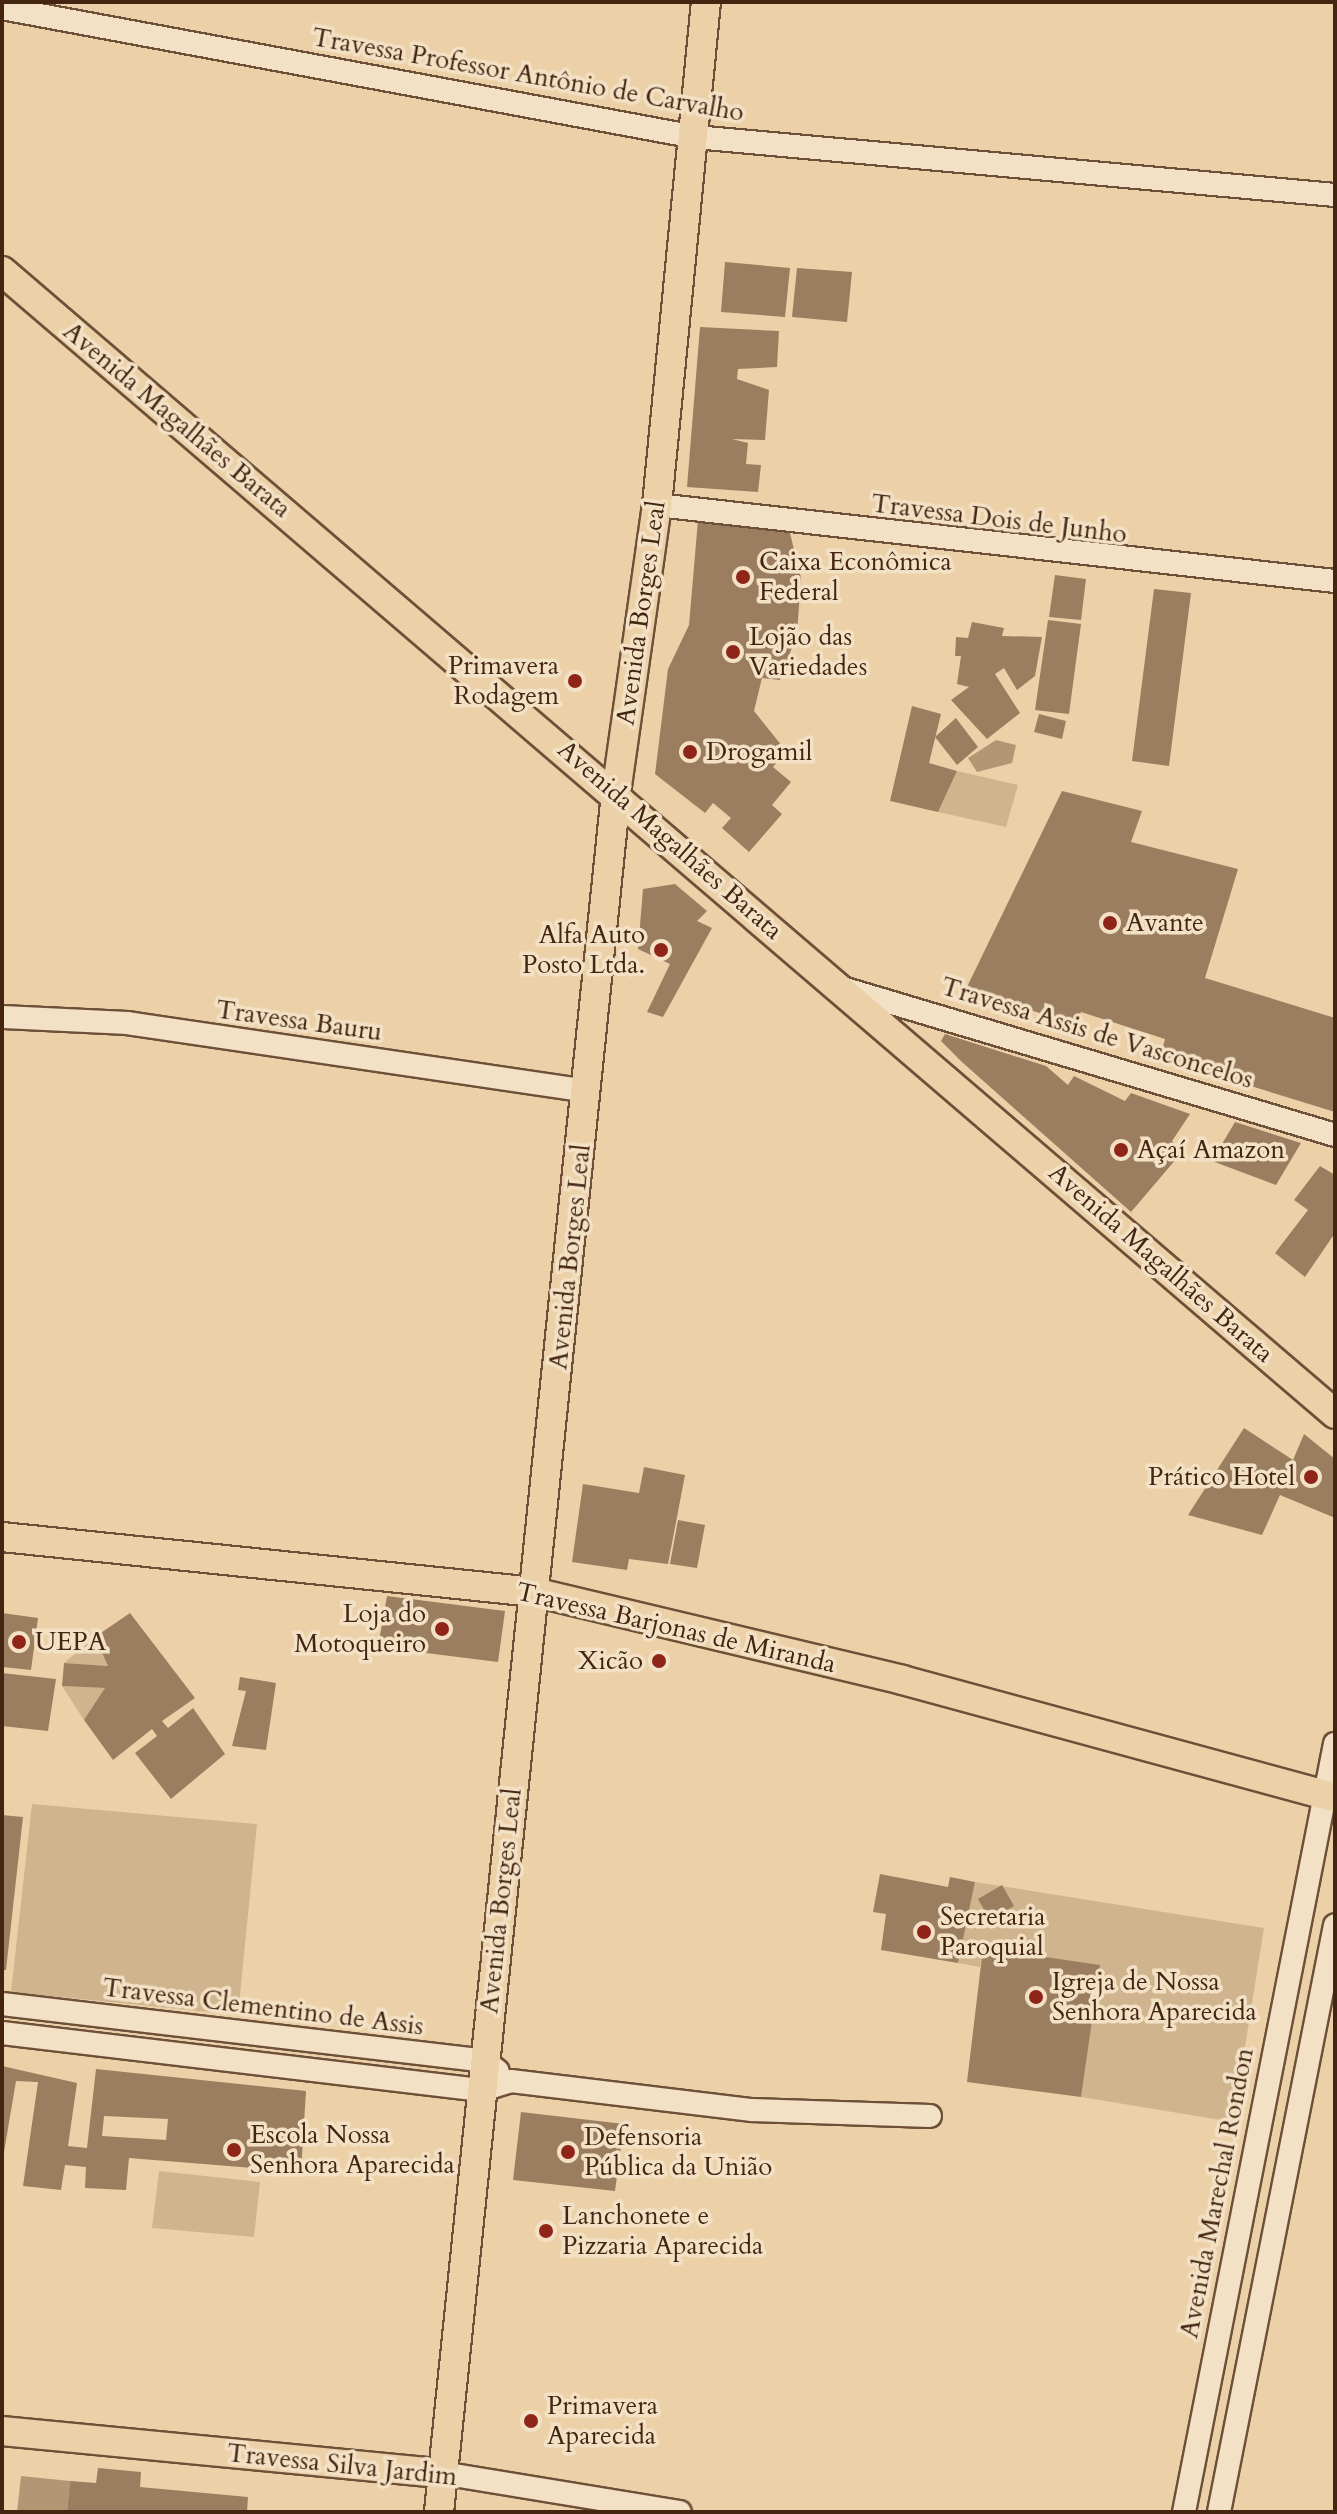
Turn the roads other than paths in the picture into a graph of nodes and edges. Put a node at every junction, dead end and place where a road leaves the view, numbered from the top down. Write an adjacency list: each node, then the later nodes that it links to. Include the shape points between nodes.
1 (706, 2): 3 (main road, Avenida Borges Leal)
2 (2, 4): 3 (street, Travessa Professor Antônio de Carvalho)
3 (695, 137): 4 (street, Travessa Professor Antônio de Carvalho); 6 (main road, Avenida Borges Leal)
4 (1335, 195)
5 (2, 271): 8 (main road, Avenida Magalhães Barata)
6 (657, 505): 7 (street, Travessa Dois de Junho); 8 (main road, Avenida Borges Leal)
7 (1335, 581)
8 (616, 793): 9 (main road, Avenida Magalhães Barata); 11 (main road, Avenida Borges Leal)
9 (842, 988): 12 (street, Travessa Assis de Vasconcelos); 13 (main road, Avenida Magalhães Barata)
10 (2, 1017): 11 (street, Travessa Bauru, via 127,1023)
11 (587, 1091): 15 (main road, Avenida Borges Leal)
12 (1335, 1135)
13 (1335, 1414)
14 (2, 1537): 15 (main road, Travessa Barjonas de Miranda)
15 (534, 1592): 17 (main road, Travessa Barjonas de Miranda, via 902,1680); 23 (main road, Avenida Borges Leal)
16 (1335, 1744): 17 (street, Avenida Marechal Rondon)
17 (1330, 1796): 19 (street, Avenida Marechal Rondon)
18 (1335, 1925): 20 (street)
19 (1295, 1948): 20 (street); 27 (street, Avenida Marechal Rondon)
20 (1330, 1954): 28 (street)
21 (2, 2004): 23 (street, Travessa Clementino de Assis)
22 (2, 2033): 25 (street)
23 (485, 2061): 24 (street); 25 (main road, Avenida Borges Leal)
24 (511, 2081): 25 (street); 26 (street, via 752,2110)
25 (482, 2090): 30 (main road, Avenida Borges Leal)
26 (930, 2116)
27 (1216, 2334): 28 (street); 33 (street, Avenida Marechal Rondon)
28 (1254, 2341): 34 (street)
29 (2, 2431): 30 (main road, Travessa Silva Jardim)
30 (441, 2473): 31 (main road, Avenida Borges Leal); 32 (street, Travessa Silva Jardim)
31 (439, 2512)
32 (680, 2512)
33 (1184, 2512)
34 (1219, 2512)

